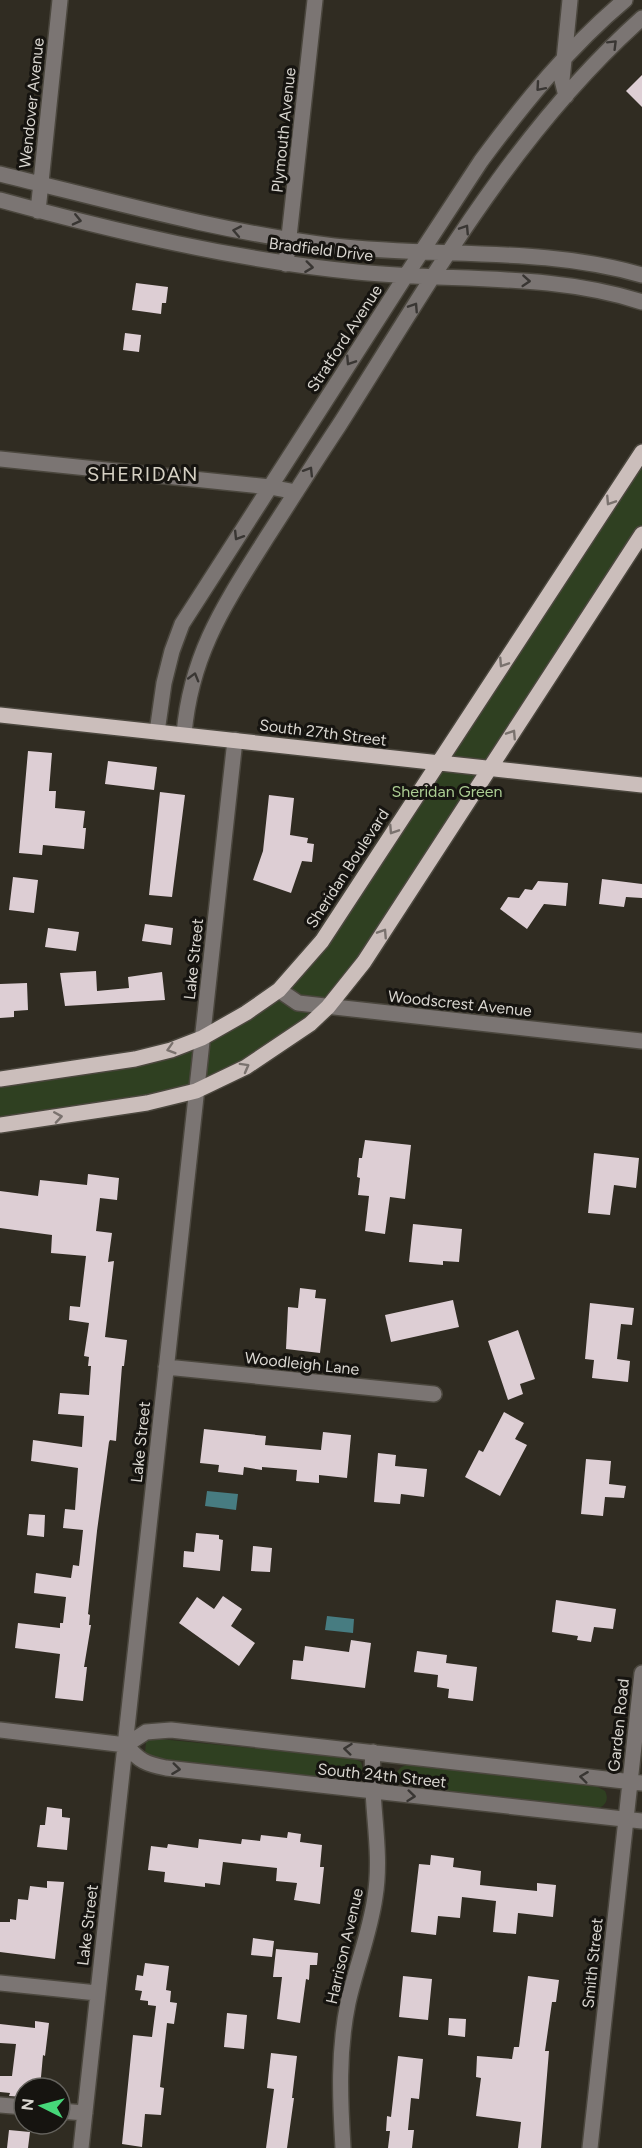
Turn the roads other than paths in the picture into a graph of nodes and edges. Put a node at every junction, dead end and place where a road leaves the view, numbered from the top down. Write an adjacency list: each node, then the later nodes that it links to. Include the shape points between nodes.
1 (60, 0): 9 (street, Wendover Avenue)
2 (315, 0): 12 (street, Plymouth Avenue)
3 (570, 0): 6 (street)
4 (625, 0): 6 (street, Stratford Avenue)
5 (642, 18): 7 (street, one-way to 5)
6 (563, 60): 7 (street); 13 (street, Stratford Avenue, one-way to 13, via 516,114)
7 (566, 96): 14 (street, one-way to 7, via 495,184)
8 (0, 174): 9 (street, Bradfield Drive)
9 (41, 184): 11 (street, Wendover Avenue); 12 (street, Bradfield Drive, one-way to 9, via 213,226)
10 (0, 200): 11 (street, Bradfield Drive)
11 (38, 211): 15 (street, Bradfield Drive, one-way to 15)
12 (289, 239): 13 (street, Bradfield Drive); 15 (street, Plymouth Avenue)
13 (420, 252): 14 (street, Bradfield Drive); 17 (street, Stratford Avenue)
14 (449, 253): 16 (street, Bradfield Drive, via 538,257); 18 (street)
15 (286, 264): 17 (street, Bradfield Drive, one-way to 17)
16 (642, 275)
17 (405, 277): 18 (street, Bradfield Drive); 22 (street, Stratford Avenue, one-way to 22)
18 (433, 278): 19 (street, Bradfield Drive, one-way to 19, via 556,284); 23 (street, one-way to 18)
19 (642, 302)
20 (642, 452): 29 (main road, Sheridan Boulevard, one-way to 29)
21 (0, 459): 22 (street)
22 (270, 487): 23 (street); 26 (street, Stratford Avenue, one-way to 26, via 182,624 164,683)
23 (296, 492): 27 (street, one-way to 23, via 187,705 210,633)
24 (642, 534): 30 (main road, one-way to 24)
25 (0, 715): 26 (main road, South 27th Street)
26 (157, 732): 27 (main road, South 27th Street)
27 (184, 734): 28 (main road, South 27th Street)
28 (235, 740): 29 (main road, South 27th Street); 34 (street, Lake Street)
29 (437, 763): 30 (main road, South 27th Street); 32 (main road, Sheridan Boulevard, one-way to 32, via 322,941)
30 (490, 769): 31 (main road, South 27th Street); 33 (main road, one-way to 30, via 364,962)
31 (642, 785)
32 (279, 990): 33 (street, Woodscrest Avenue, via 298,1003); 34 (main road, Sheridan Boulevard)
33 (328, 1007): 35 (street, Woodscrest Avenue); 37 (main road, one-way to 33, via 246,1067 310,1024)
34 (202, 1038): 36 (main road, Sheridan Boulevard, one-way to 36, via 135,1059); 37 (street, Lake Street)
35 (642, 1041)
36 (0, 1079)
37 (196, 1091): 38 (main road, one-way to 37, via 147,1103); 39 (street, Lake Street)
38 (0, 1125)
39 (166, 1367): 40 (street, Woodleigh Lane); 43 (street, Lake Street)
40 (434, 1394)
41 (642, 1673): 45 (street, Garden Road)
42 (0, 1730): 43 (street)
43 (126, 1745): 44 (street, South 24th Street, one-way to 43, via 171,1730 146,1732); 46 (street, South 24th Street, one-way to 46, via 145,1763 166,1768); 50 (street, Lake Street)
44 (373, 1752): 45 (street, South 24th Street, one-way to 44); 46 (street, Harrison Avenue)
45 (636, 1783): 47 (street, Smith Street)
46 (372, 1792): 47 (street, South 24th Street, one-way to 47); 54 (street, Harrison Avenue, via 377,1828 376,1896 348,2005 342,2046 339,2094)
47 (626, 1819): 48 (street, South 24th Street); 55 (street, Smith Street)
48 (642, 1821)
49 (0, 1983): 50 (street)
50 (97, 1993): 52 (street, Lake Street)
51 (72, 2112): 52 (street)
52 (85, 2113): 53 (street, Lake Street)
53 (81, 2148)
54 (343, 2148)
55 (590, 2148)

